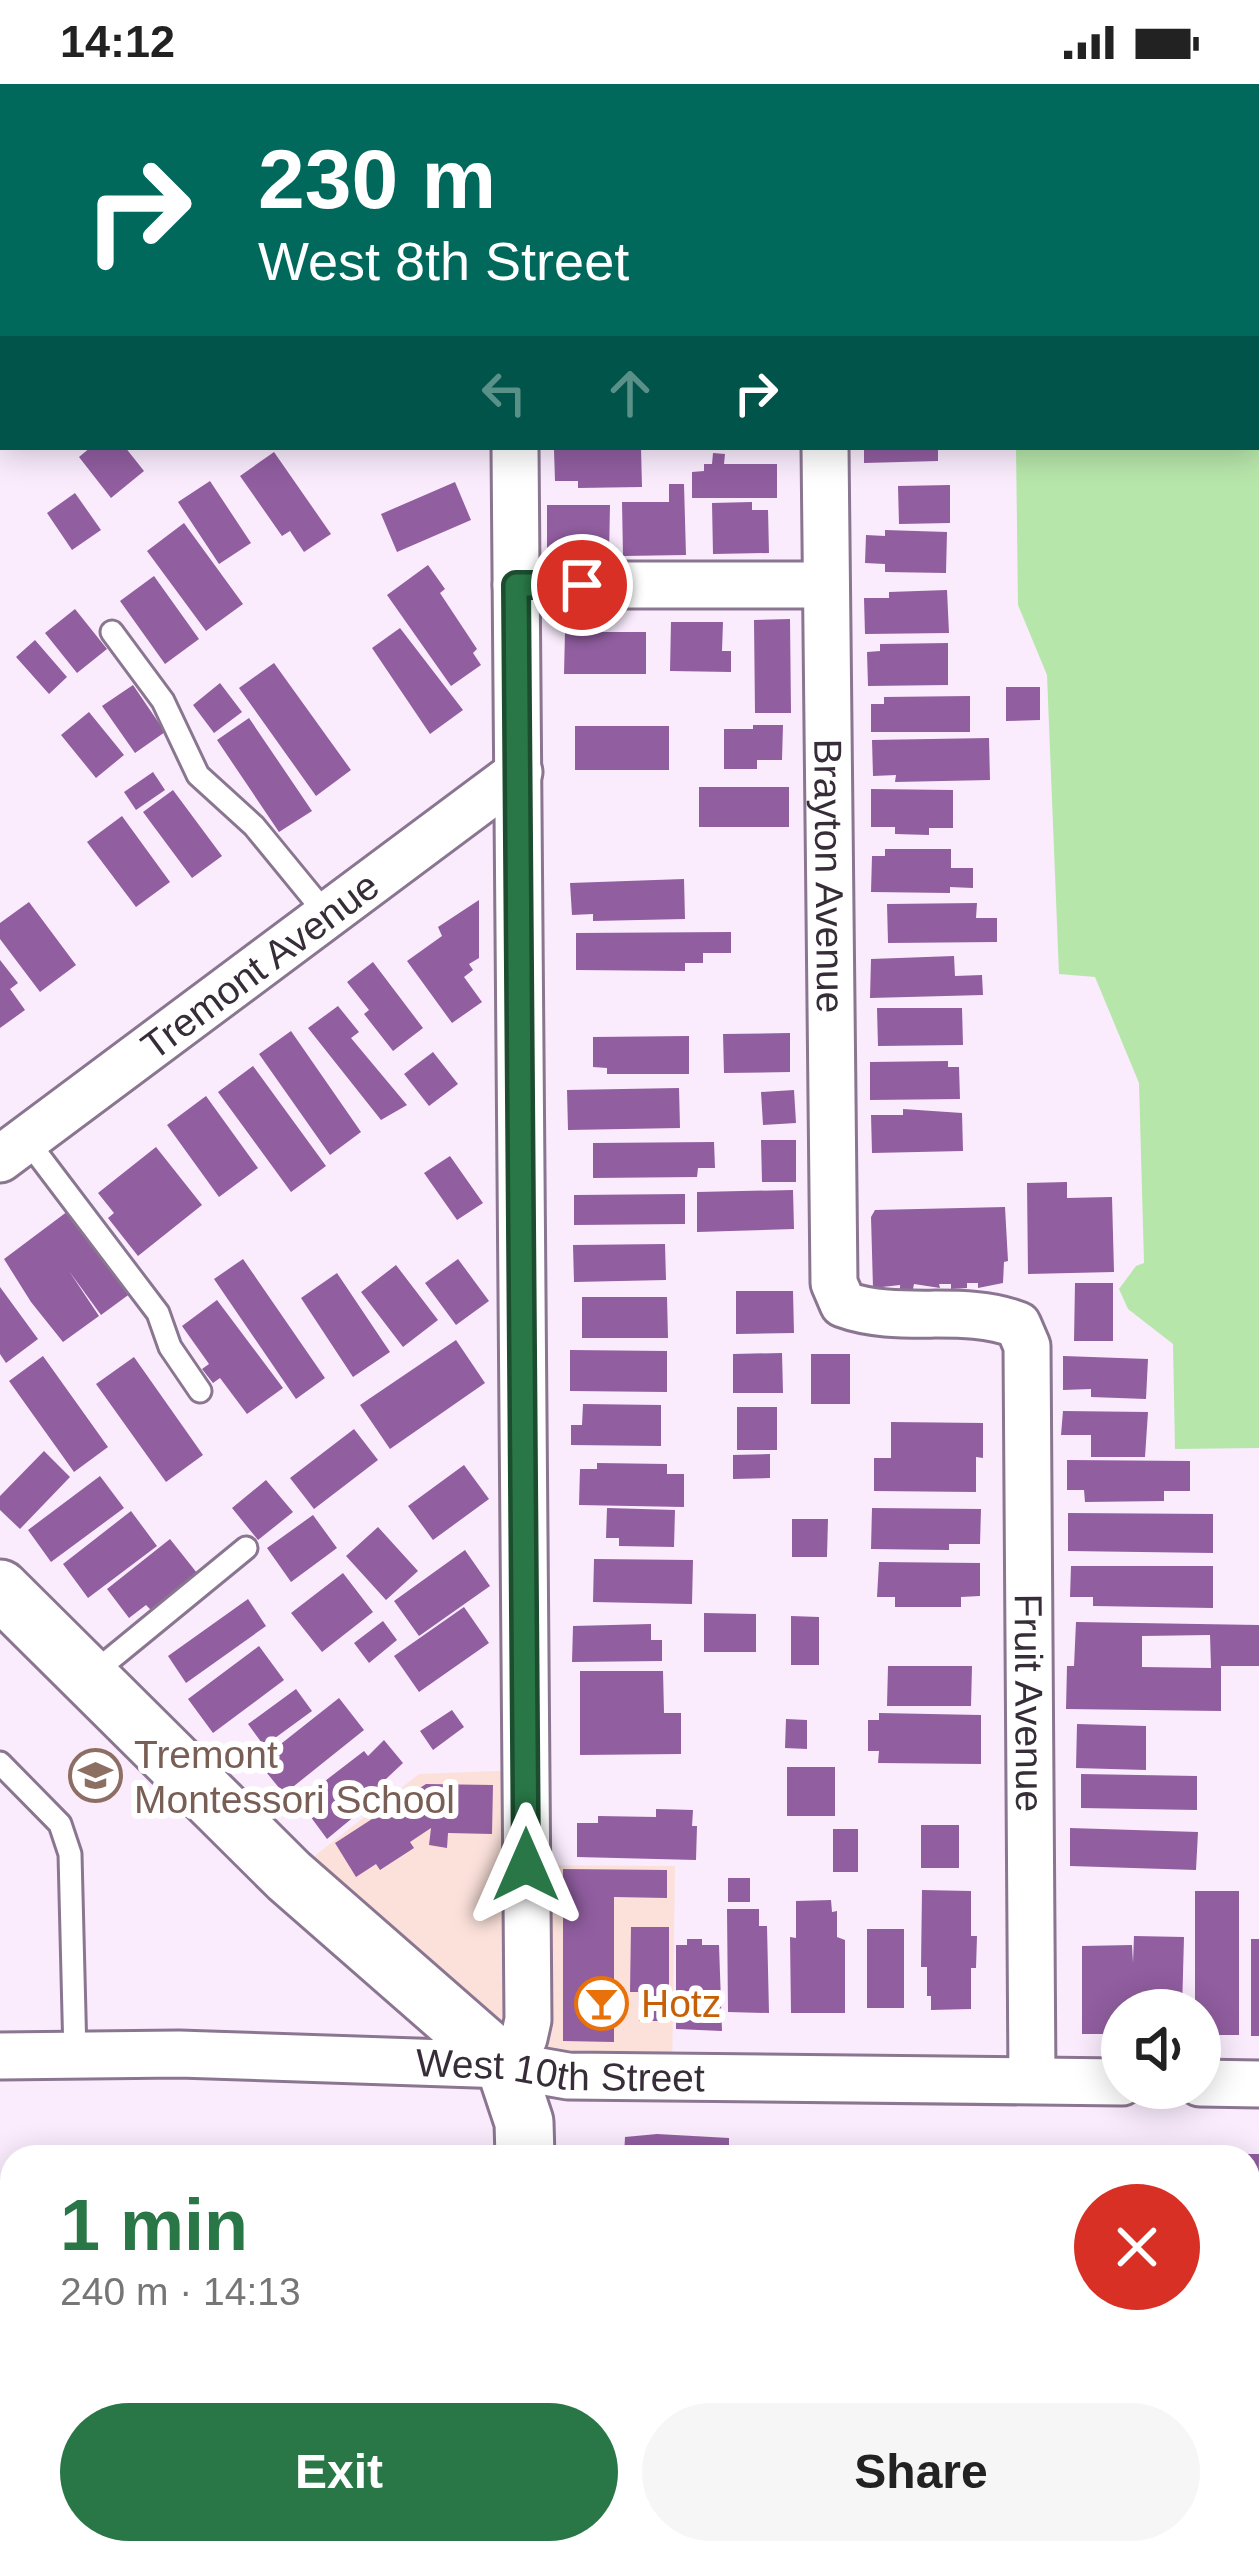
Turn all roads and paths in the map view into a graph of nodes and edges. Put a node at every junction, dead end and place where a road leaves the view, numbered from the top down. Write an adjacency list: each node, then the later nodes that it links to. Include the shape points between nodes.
1 (515, 450): 3 (street)
2 (825, 450): 4 (street, Brayton Avenue)
3 (516, 585): 4 (street); 6 (street)
4 (826, 585): 9 (street, Brayton Avenue, via 834,1283 843,1304 869,1314 995,1316)
5 (112, 632): 7 (lane, via 163,701 198,775 254,826)
6 (519, 772): 7 (street, Tremont Avenue); 17 (street, via 528,2020)
7 (327, 915): 8 (street, Tremont Avenue)
8 (10, 1143): 10 (lane, via 158,1313)
9 (1018, 1325): 18 (street, Fruit Avenue, via 1027,1346)
10 (200, 1391)
11 (246, 1548): 13 (lane)
12 (0, 1589): 13 (street)
13 (90, 1676): 17 (street, via 289,1876)
14 (0, 1763): 15 (lane, via 60,1824 70,1854)
15 (75, 2055): 16 (street, West 10th Street); 17 (street, West 10th Street)
16 (0, 2056)
17 (506, 2065): 18 (street, West 10th Street, via 568,2076); 22 (street)
18 (1032, 2080): 19 (street, West 10th Street)
19 (1101, 2082)
20 (1221, 2083): 21 (street)
21 (1259, 2084)
22 (525, 2145)

